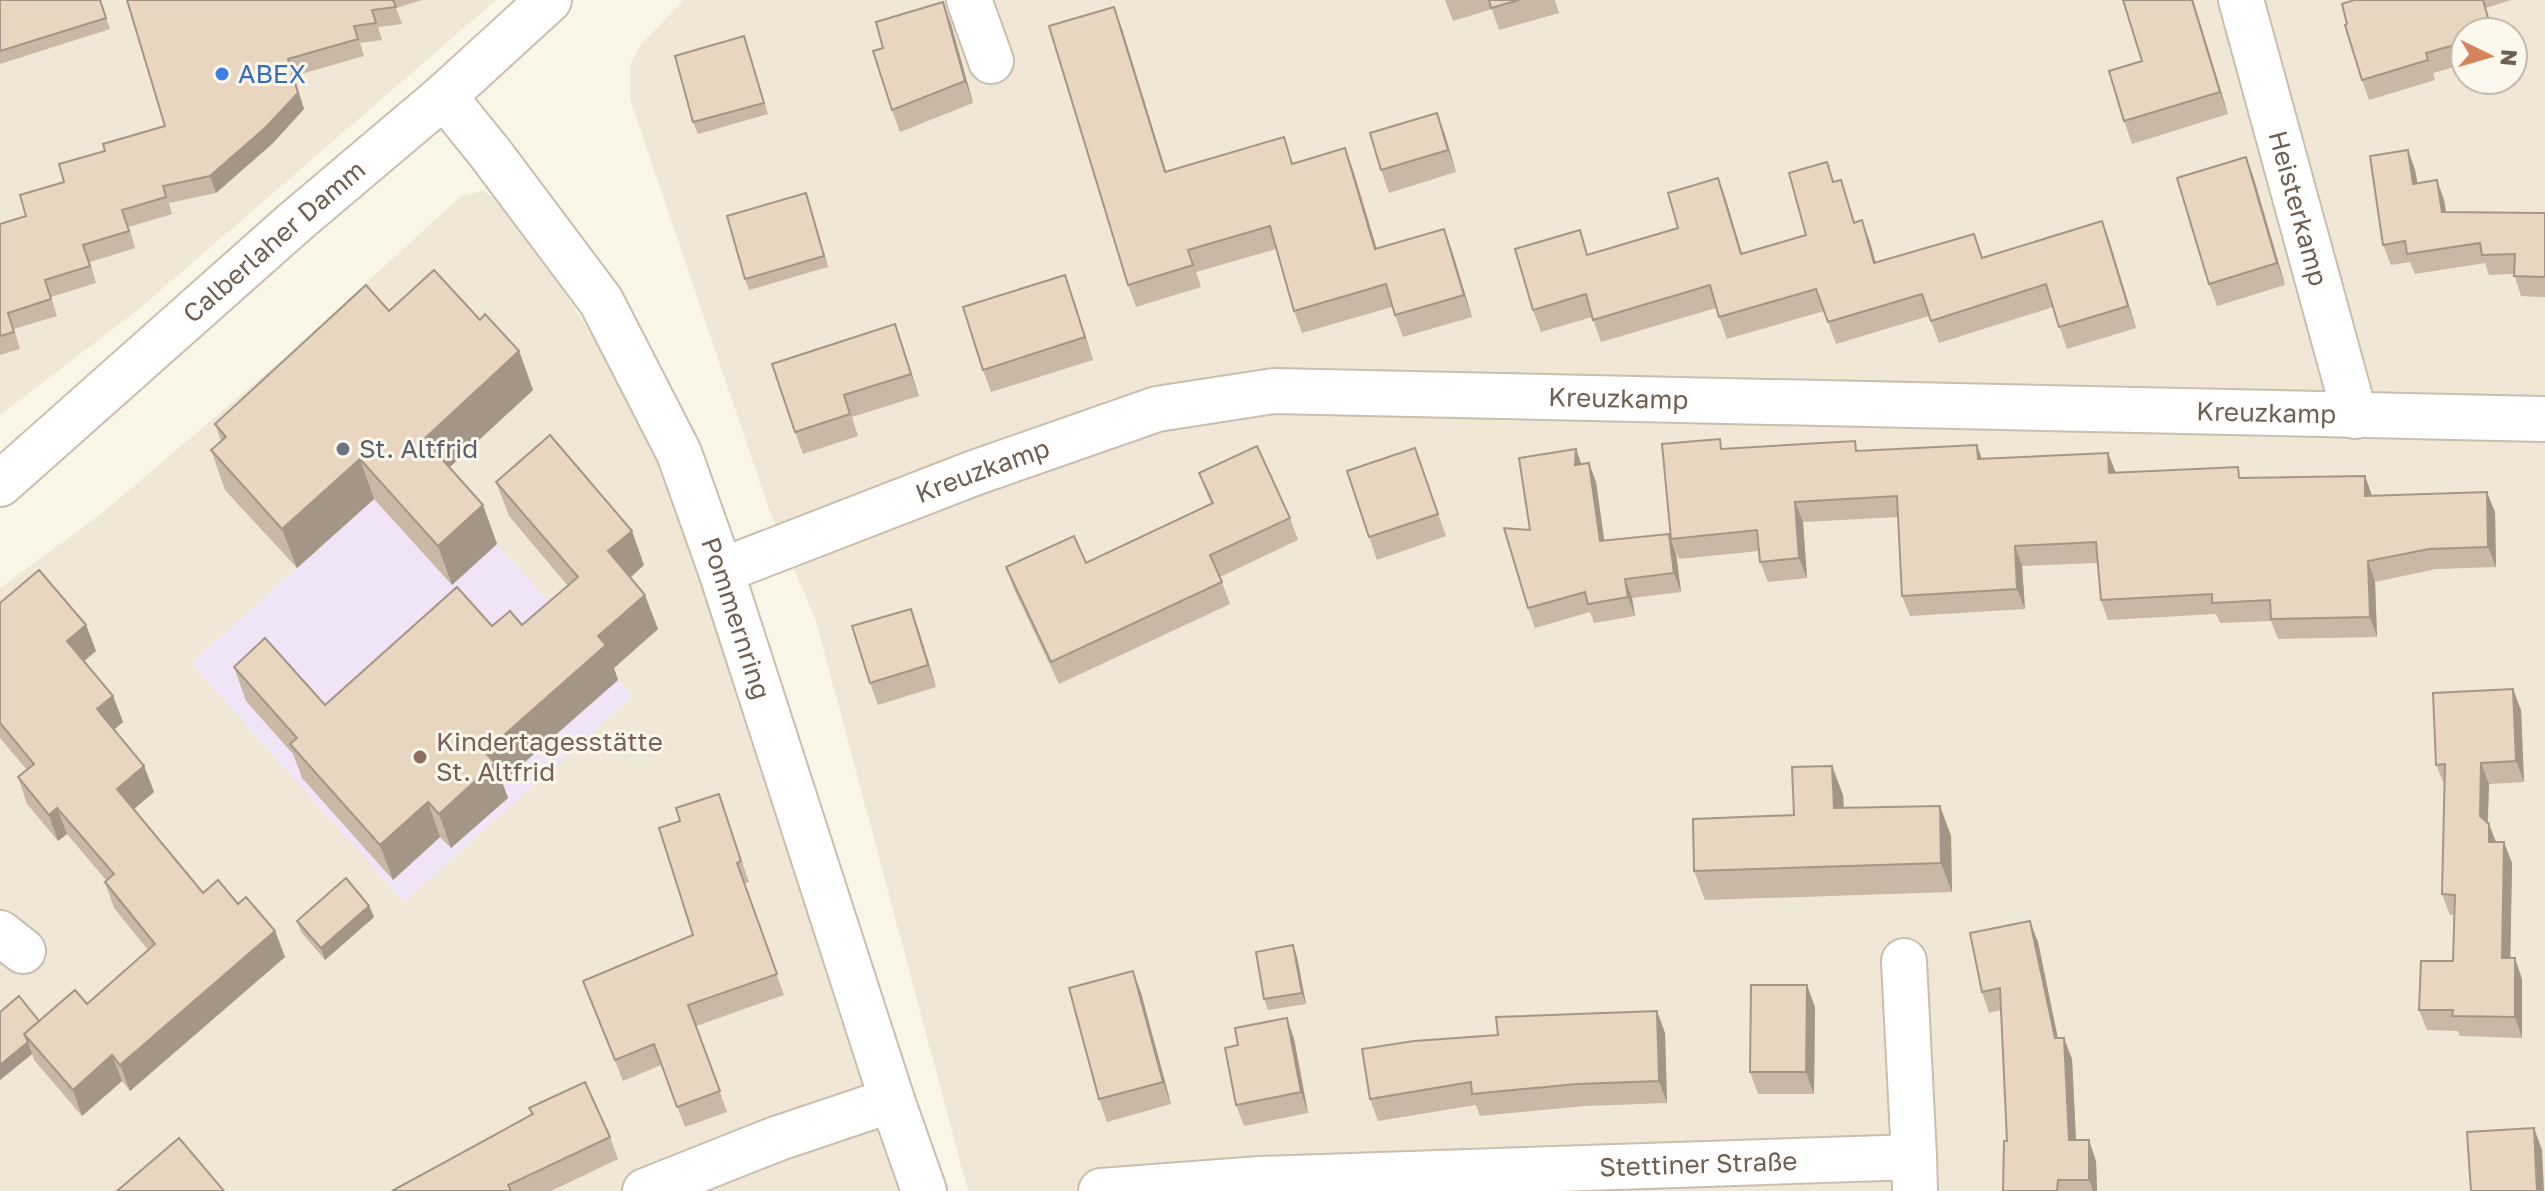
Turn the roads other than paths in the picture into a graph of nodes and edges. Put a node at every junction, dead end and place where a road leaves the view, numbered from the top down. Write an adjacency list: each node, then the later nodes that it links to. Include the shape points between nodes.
1 (549, 0): 5 (street, Calberlaher Damm)
2 (969, 0): 4 (street)
3 (2241, 0): 6 (street, Heisterkamp)
4 (991, 61)
5 (444, 96): 8 (street, Calberlaher Damm); 9 (street, Pommernring, via 601,301 679,453)
6 (2355, 416): 7 (street, Kreuzkamp); 9 (street, Kreuzkamp, via 1274,391 1157,409)
7 (2545, 419)
8 (0, 484)
9 (721, 571): 11 (street, Pommernring, via 743,678)
10 (1904, 961): 12 (street, Stettiner Straße)
11 (892, 1100): 13 (street); 14 (street, Pommernring)
12 (1914, 1174): 15 (street, Stettiner Straße, via 1260,1179)
13 (645, 1191)
14 (924, 1191)
15 (1101, 1191)

